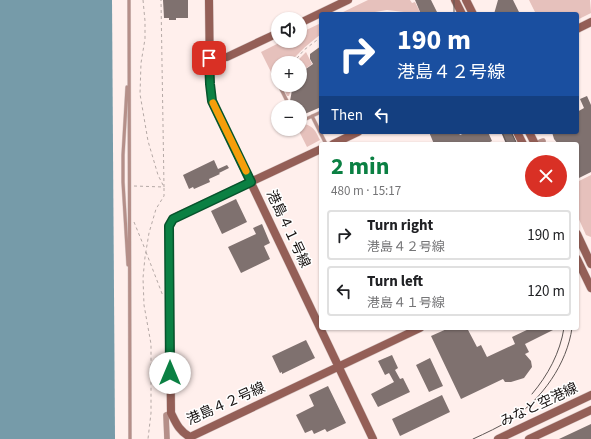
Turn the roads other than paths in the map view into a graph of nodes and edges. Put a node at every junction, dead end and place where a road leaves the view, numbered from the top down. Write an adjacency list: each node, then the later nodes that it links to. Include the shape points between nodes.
1 (129, 0): 14 (lane)
2 (209, 0): 15 (street, 港島４１号線)
3 (348, 0): 6 (street)
4 (455, 0): 7 (street)
5 (466, 0): 8 (street)
6 (323, 12)
7 (461, 12)
8 (472, 12)
9 (319, 14): 10 (street)
10 (307, 20)
11 (590, 25): 12 (street)
12 (579, 28)
13 (271, 36): 15 (street, via 227,57)
14 (129, 56): 30 (lane); 30 (lane, via 123,182)
15 (209, 58): 25 (street, 港島４１号線, via 212,101)
16 (319, 113): 17 (lane)
17 (312, 116): 18 (lane); 19 (lane)
18 (307, 118)
19 (319, 130)
20 (354, 134): 22 (street)
21 (531, 134): 23 (street)
22 (337, 142)
23 (539, 142)
24 (319, 151): 25 (street, 港島４２号線)
25 (251, 182): 32 (street, 港島４１号線); 38 (street, 港島４２号線, via 173,219 169,226)
26 (579, 239): 27 (street)
27 (584, 250): 29 (street)
28 (579, 262): 31 (street)
29 (591, 264)
30 (130, 280): 39 (lane)
31 (591, 288)
32 (319, 326)
33 (321, 330): 35 (street, 港島４１号線)
34 (416, 330): 35 (street)
35 (338, 366): 38 (street, 港島４２号線, via 190,437 178,428); 41 (street, 港島４１号線)
36 (591, 395): 42 (street, みなと空港線)
37 (591, 410): 43 (street, みなと空港線)
38 (171, 413): 40 (street, via 166,415)
39 (130, 439)
40 (166, 439)
41 (373, 439)
42 (498, 439)
43 (529, 439)

